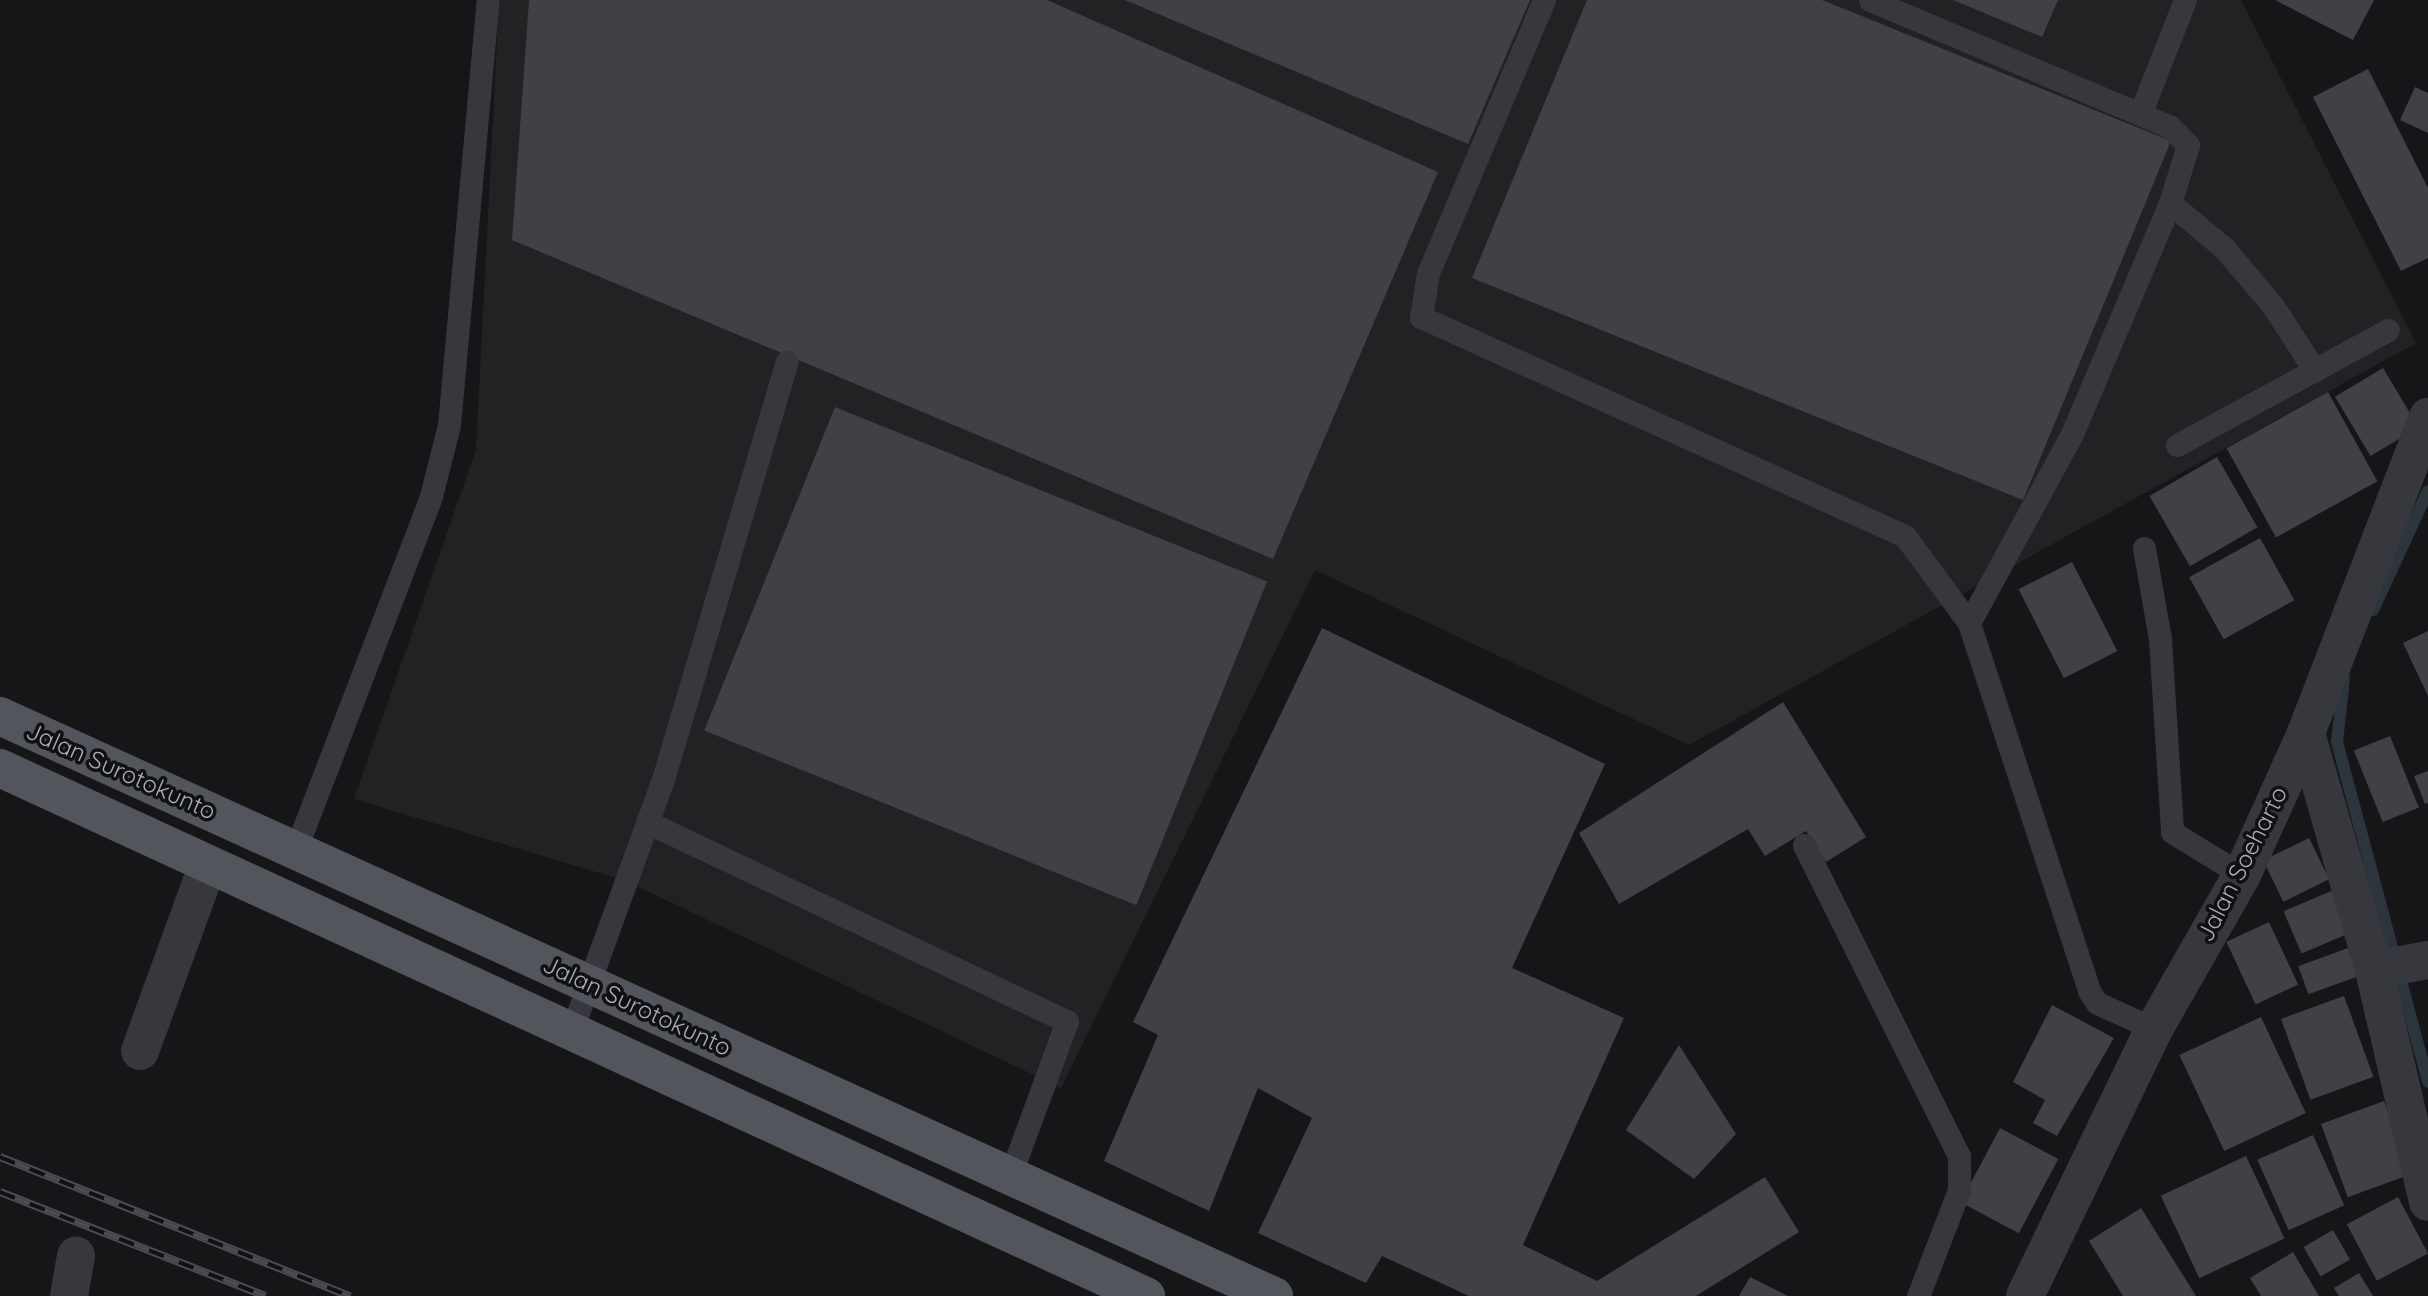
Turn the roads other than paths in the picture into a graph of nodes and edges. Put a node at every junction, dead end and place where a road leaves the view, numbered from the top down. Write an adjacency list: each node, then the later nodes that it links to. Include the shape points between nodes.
1 (488, 0): 20 (lane, via 449,425 431,496)
2 (1544, 0): 14 (lane, via 1428,273 1421,317 1872,516 1920,553)
3 (1870, 0): 5 (lane)
4 (2185, 0): 5 (lane)
5 (2140, 114): 6 (lane, via 2169,126 2188,145)
6 (2171, 203): 9 (lane, via 2224,248 2273,306); 14 (lane, via 2072,434)
7 (2388, 330): 9 (lane)
8 (786, 362): 18 (lane)
9 (2315, 371): 11 (lane)
10 (2428, 417): 12 (street, Jalan Soeharto)
11 (2177, 445)
12 (2419, 467): 16 (street, Jalan Soeharto)
13 (2144, 548): 22 (lane, via 2160,639 2172,832)
14 (1969, 623): 25 (lane, via 2089,991 2096,1003)
15 (0, 716): 20 (main road, Jalan Surotokunto)
16 (2306, 733): 22 (street, Jalan Soeharto); 23 (street)
17 (0, 768): 21 (main road, Jalan Surotokunto)
18 (647, 822): 24 (lane); 28 (lane, via 1067,1021)
19 (1804, 845): 31 (lane, via 1959,1156 1959,1189)
20 (295, 850): 24 (main road, Jalan Surotokunto)
21 (208, 864): 26 (main road, Jalan Surotokunto); 27 (street)
22 (2242, 875): 25 (street, Jalan Soeharto)
23 (2402, 965): 29 (street)
24 (589, 985): 26 (lane); 28 (main road, Jalan Surotokunto)
25 (2154, 1029): 35 (street, Jalan Soeharto)
26 (571, 1031): 33 (main road, Jalan Surotokunto)
27 (140, 1051)
28 (1010, 1176): 34 (main road, Jalan Surotokunto)
29 (2428, 1202)
30 (76, 1256): 32 (street)
31 (1925, 1294)
32 (69, 1296)
33 (1146, 1296)
34 (1274, 1296)
35 (2025, 1296)

